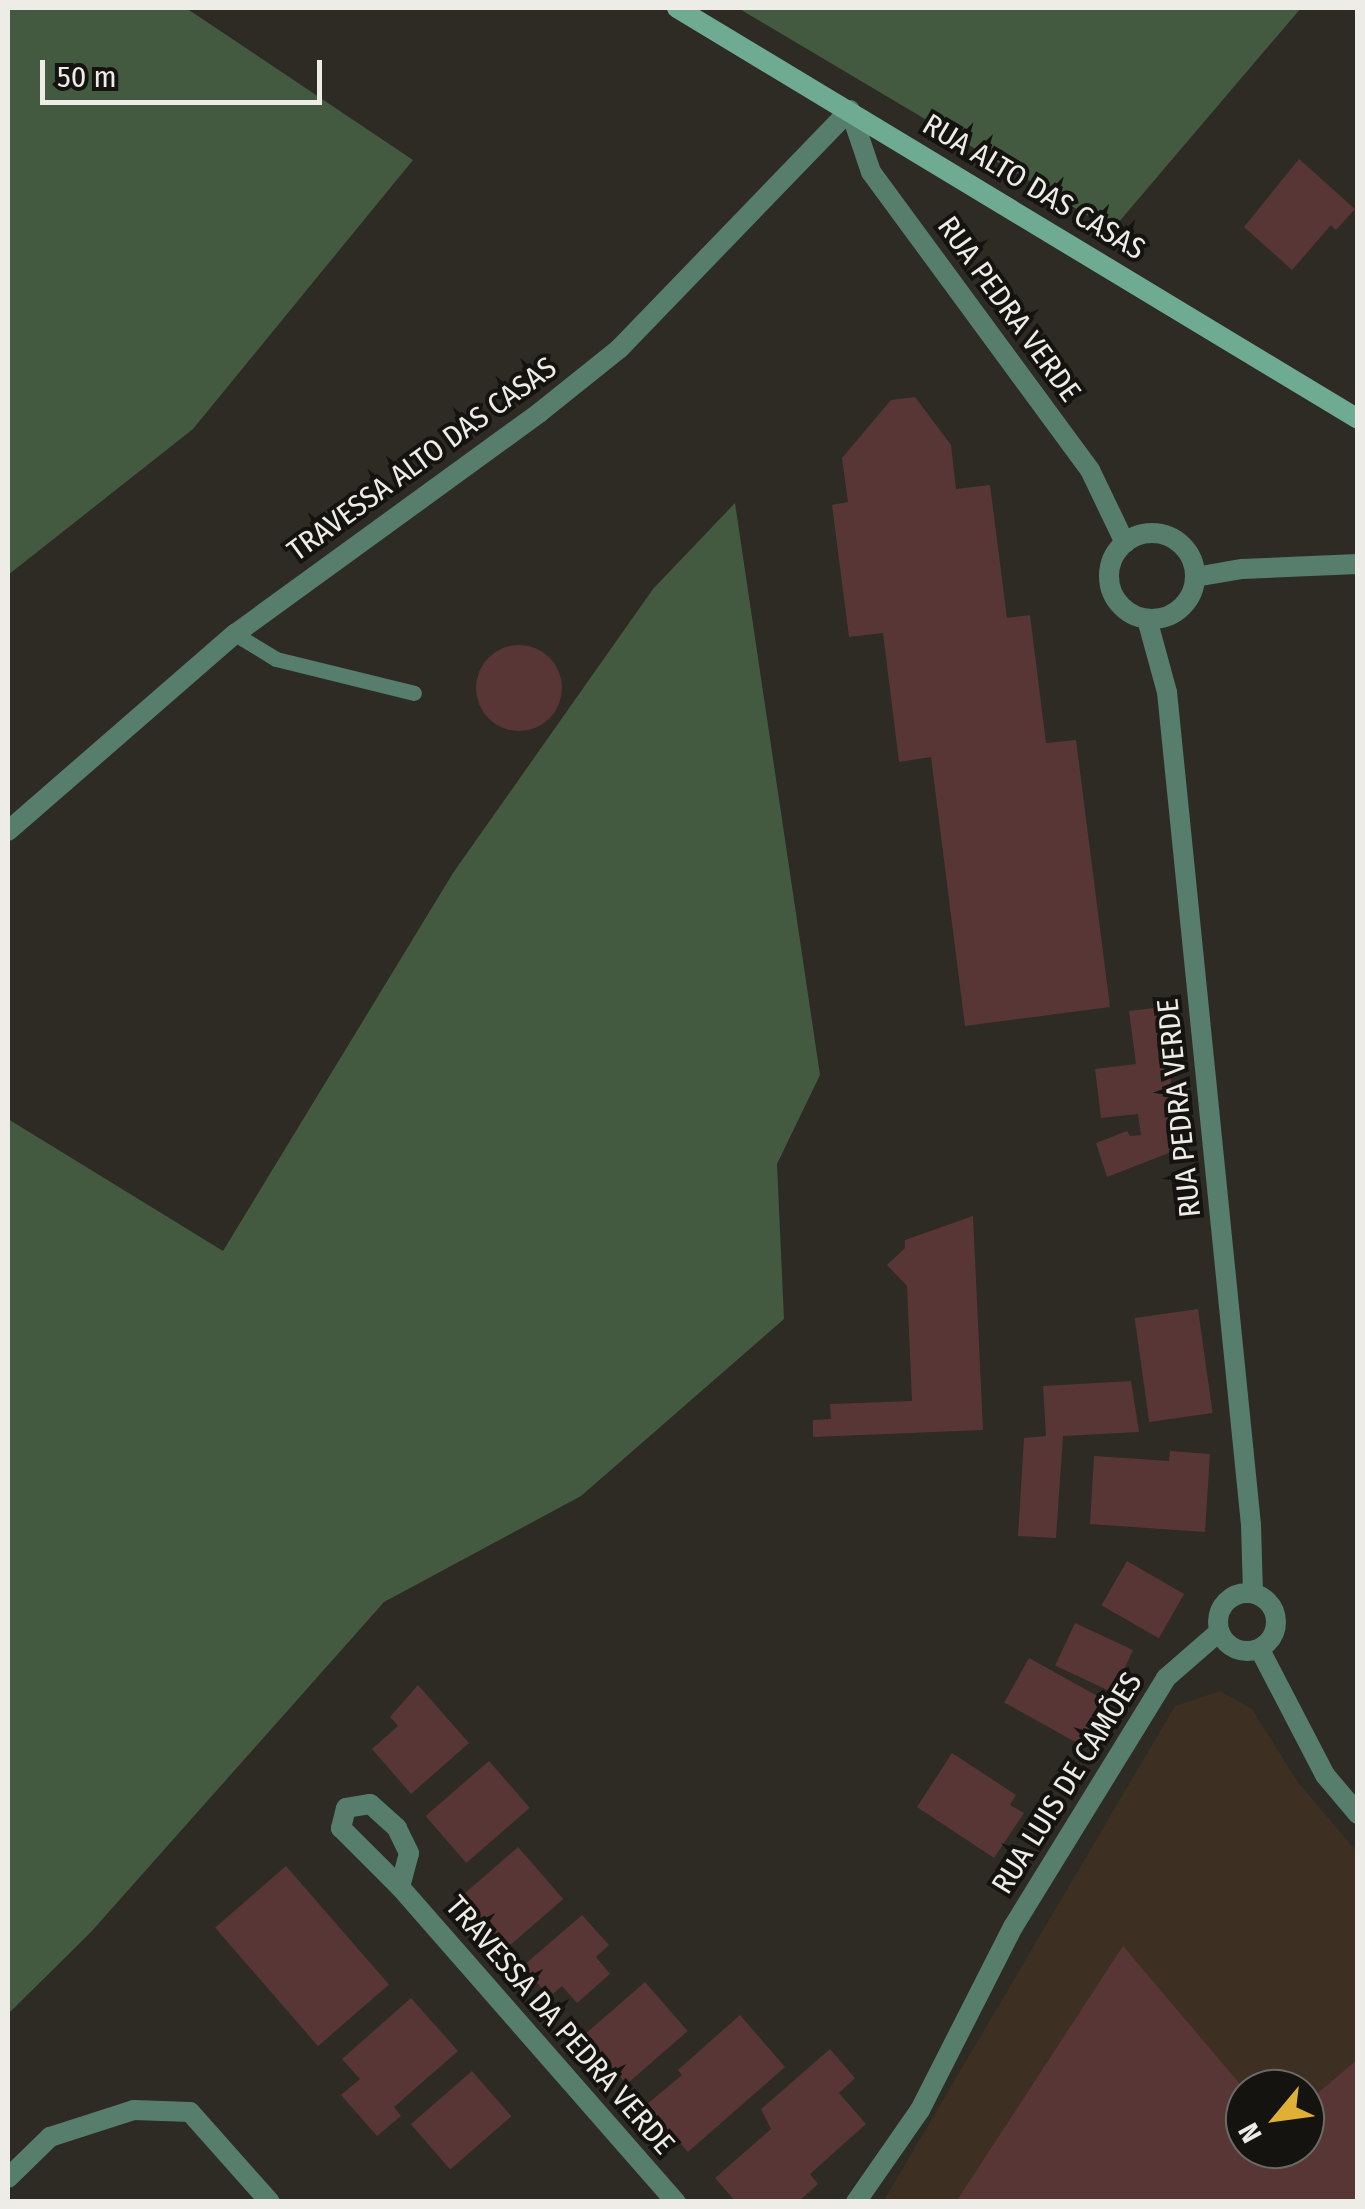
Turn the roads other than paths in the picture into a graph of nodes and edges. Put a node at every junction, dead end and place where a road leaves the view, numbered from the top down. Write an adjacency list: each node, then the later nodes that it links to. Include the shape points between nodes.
1 (678, 8): 2 (main road, RUA ALTO DAS CASAS)
2 (850, 110): 3 (main road, RUA ALTO DAS CASAS); 4 (street, RUA PEDRA VERDE, via 871,172 1090,470); 8 (street, TRAVESSA ALTO DAS CASAS, via 618,348 539,414)
3 (1358, 419)
4 (1126, 543): 6 (street, via 1151,533 1177,541); 7 (street, via 1111,566 1113,594)
5 (1358, 564): 6 (street)
6 (1195, 577): 7 (street, via 1175,613)
7 (1147, 619): 11 (street, RUA PEDRA VERDE, via 1167,692)
8 (234, 634): 9 (lane, via 276,659); 10 (street, TRAVESSA ALTO DAS CASAS)
9 (414, 693)
10 (8, 832)
11 (1253, 1593): 12 (street, via 1229,1598); 13 (street, via 1273,1607 1277,1619)
12 (1219, 1632): 13 (street, via 1236,1650); 19 (street, RUA LUIS DE CAMÕES, via 1166,1678 1013,1927 920,2110)
13 (1260, 1650): 14 (street, via 1325,1775)
14 (1358, 1814)
15 (400, 1887): 18 (street, TRAVESSA DA PEDRA VERDE)
16 (8, 2178): 17 (street, via 50,2137 134,2110 190,2112)
17 (270, 2202)
18 (676, 2202)
19 (856, 2202)

